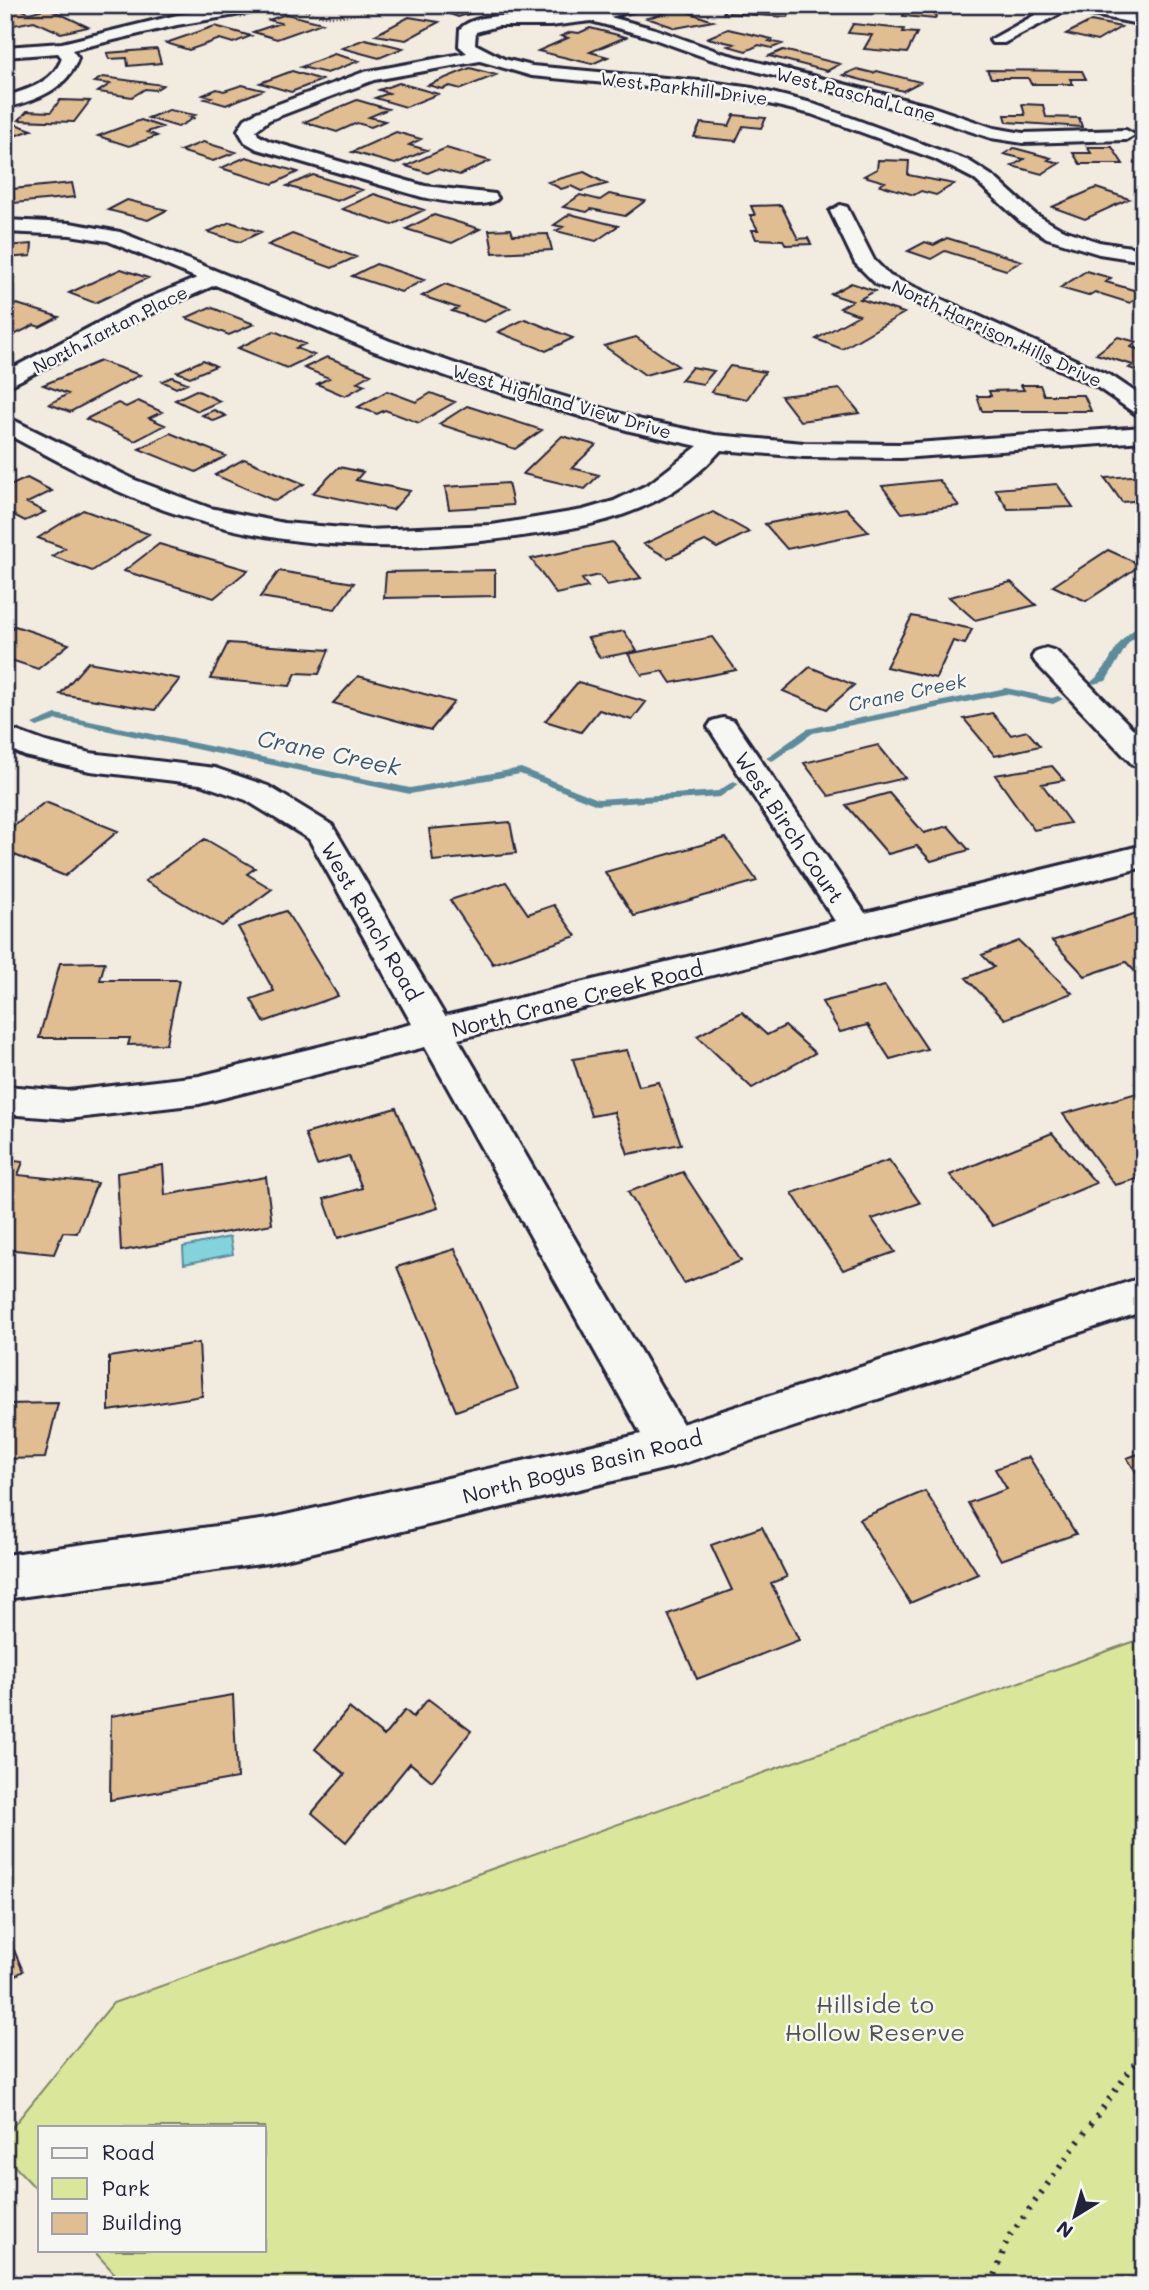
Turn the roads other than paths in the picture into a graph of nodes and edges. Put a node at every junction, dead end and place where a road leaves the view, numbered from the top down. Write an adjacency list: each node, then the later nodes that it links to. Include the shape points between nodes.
1 (265, 5): 7 (street, via 177,20)
2 (638, 5): 4 (street)
3 (1065, 5): 5 (street); 6 (street)
4 (592, 16): 9 (street, via 478,24 468,29 466,38 467,46); 11 (street, West Paschal Lane, via 991,133 1023,138)
5 (1144, 20)
6 (998, 40)
7 (62, 48): 8 (street); 10 (street, via 70,58 60,79)
8 (5, 52)
9 (480, 57): 12 (street, via 370,76 264,116 247,131 263,145 422,191); 15 (street, West Parkhill Drive, via 545,73 737,91 816,110 972,170 996,186 1029,219 1052,231 1089,246)
10 (5, 103)
11 (1126, 135)
12 (488, 198)
13 (840, 211): 18 (street, North Harrison Hills Drive, via 865,263 883,280 1105,382)
14 (5, 226): 16 (street, West Highland View Drive, via 113,236)
15 (1144, 255)
16 (215, 278): 17 (street, North Tartan Place, via 142,309); 21 (street, West Highland View Drive, via 460,373 638,426)
17 (5, 382)
18 (1144, 410)
19 (5, 423): 21 (street, via 139,491 201,513 279,531 376,538 479,536 579,520 635,501 676,478)
20 (1144, 433): 21 (street, West Highland View Drive, via 901,451 804,450)
21 (715, 442)
22 (1046, 657): 25 (street)
23 (723, 727): 27 (street, West Birch Court)
24 (5, 736): 28 (street, West Ranch Road, via 90,762 204,775 257,793 321,832)
25 (1144, 758)
26 (1144, 856): 27 (street, North Crane Creek Road)
27 (857, 927): 28 (street, North Crane Creek Road)
28 (436, 1033): 29 (street, North Crane Creek Road, via 199,1090 68,1105); 31 (street, West Ranch Road)
29 (5, 1100)
30 (1144, 1294): 31 (street, North Bogus Basin Road)
31 (672, 1447): 32 (street, North Bogus Basin Road, via 268,1541)
32 (6, 1579)

